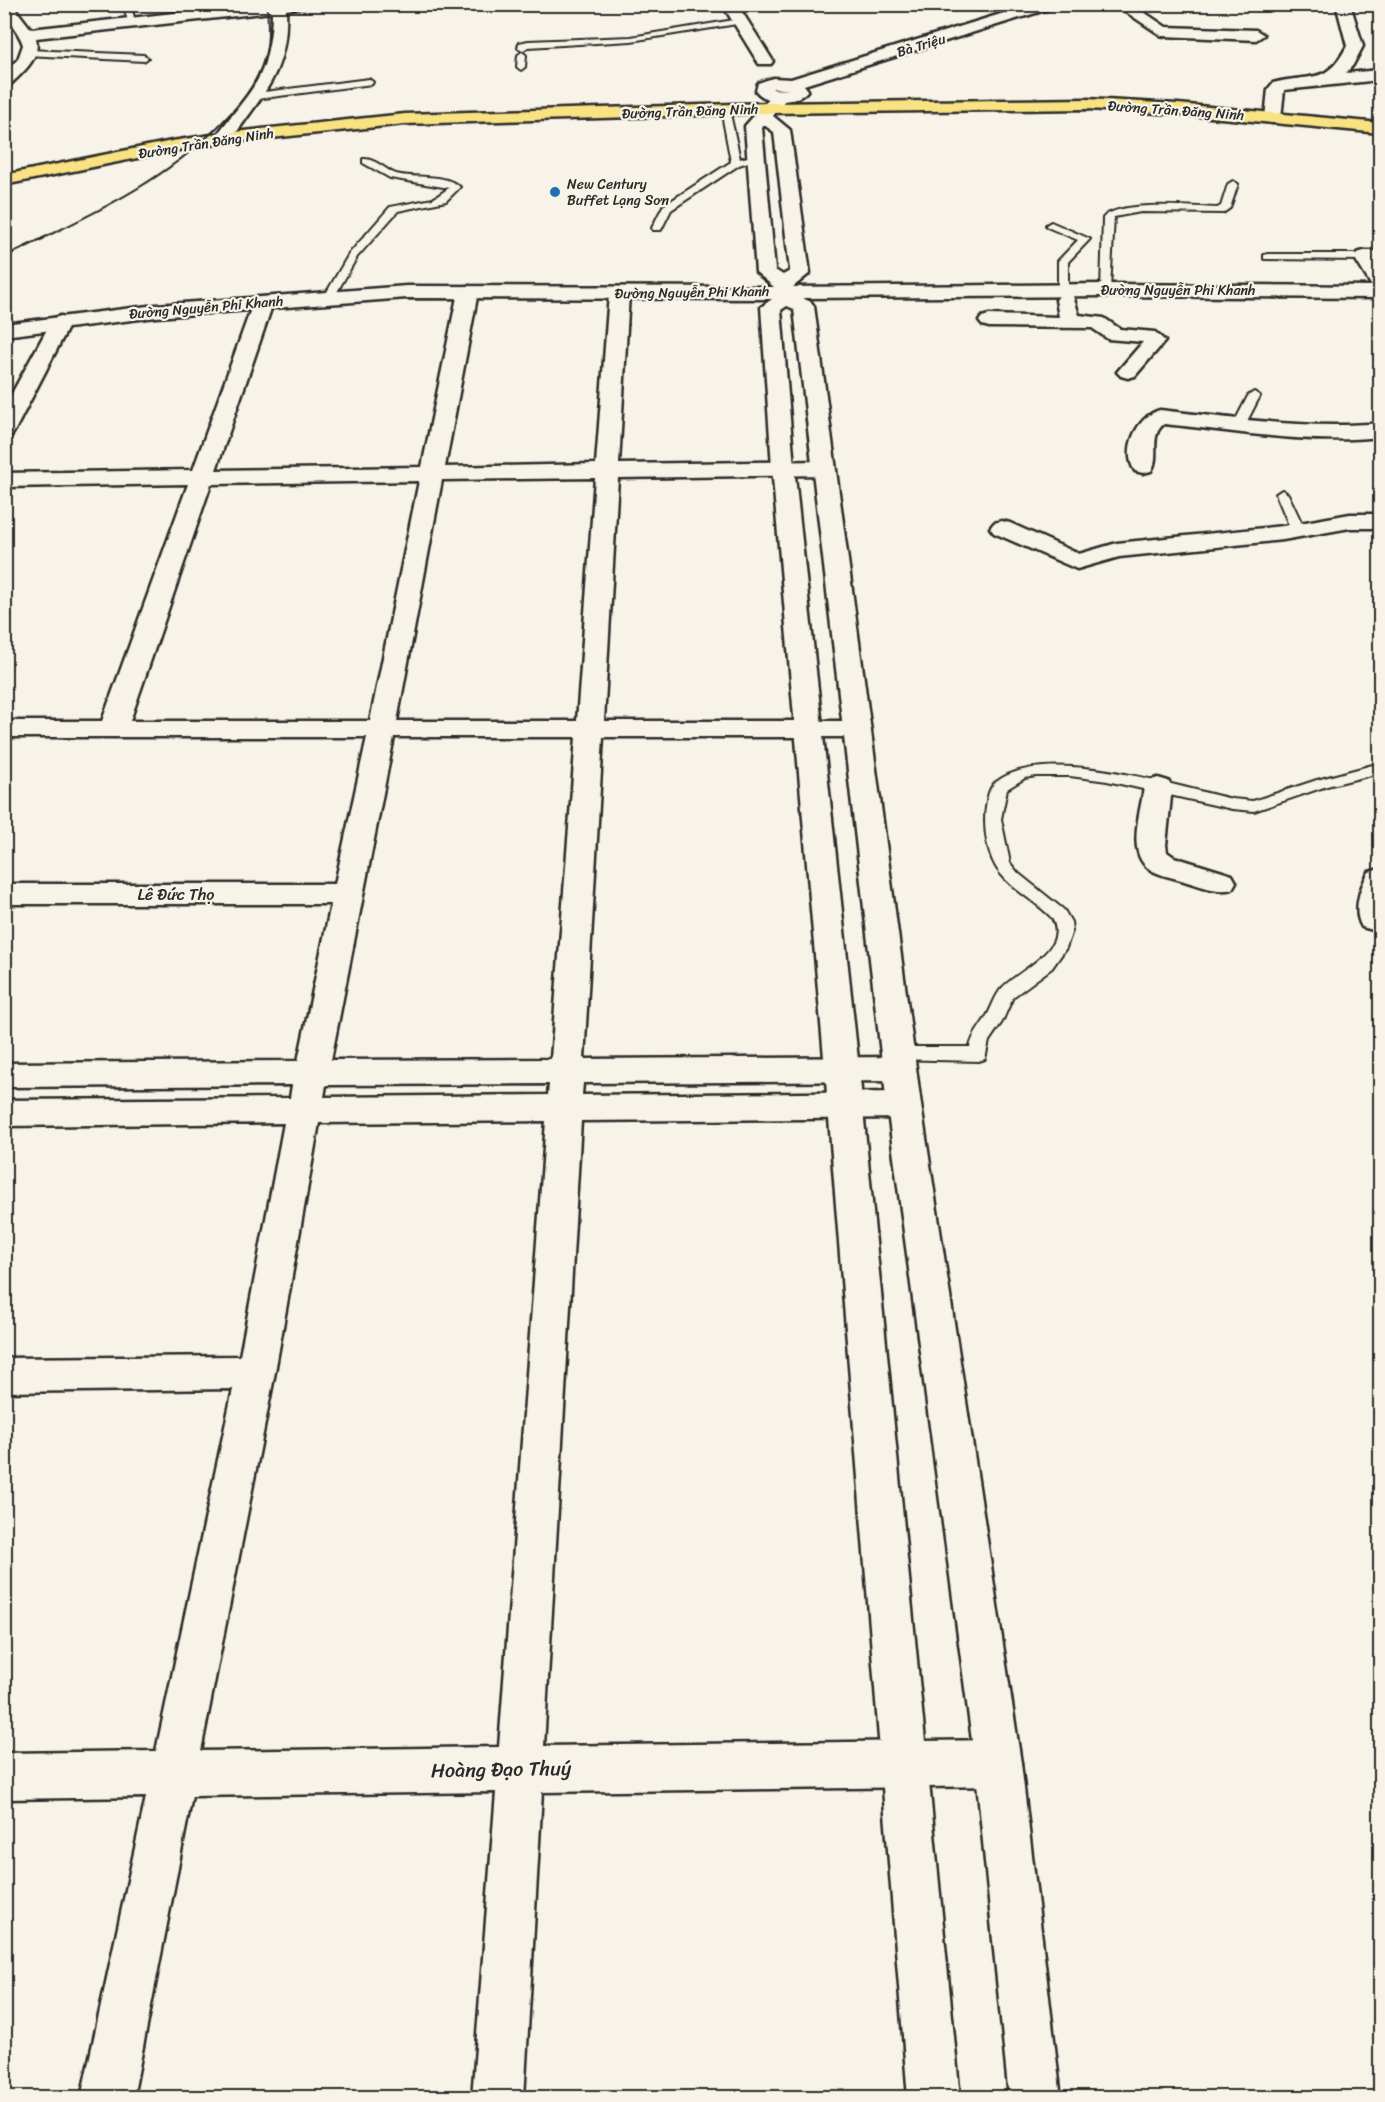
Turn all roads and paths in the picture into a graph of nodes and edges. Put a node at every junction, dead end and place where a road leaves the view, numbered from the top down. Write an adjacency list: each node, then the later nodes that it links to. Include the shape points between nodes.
1 (9, 4): 13 (street, via 7,8)
2 (128, 4): 10 (lane)
3 (300, 4): 8 (street)
4 (729, 4): 11 (street)
5 (1120, 4): 14 (street, via 1161,31)
6 (1343, 4): 19 (street, via 1354,46 1345,65)
7 (1041, 6): 21 (street, Bà Triệu)
8 (279, 8): 9 (street); 23 (street, via 277,51)
9 (254, 10): 10 (street); 12 (street)
10 (132, 21): 13 (street)
11 (740, 21): 17 (lane, via 649,37 522,45); 21 (street, via 765,61 763,70)
12 (255, 27)
13 (28, 34): 15 (street, via 32,42)
14 (1256, 35)
15 (29, 53): 16 (lane); 22 (street)
16 (144, 58)
17 (521, 67)
18 (1380, 75): 19 (street)
19 (1330, 79): 26 (street, via 1279,86)
20 (369, 82): 23 (lane)
21 (782, 87): 25 (street)
22 (7, 89)
23 (256, 96): 28 (street)
24 (725, 110): 25 (main road, Đường Trần Đăng Ninh); 28 (main road, Đường Trần Đăng Ninh, via 405,119); 31 (lane)
25 (766, 113): 26 (main road, Đường Trần Đăng Ninh, via 1087,104); 29 (street, via 753,126); 41 (street, via 782,130 800,273)
26 (1273, 118): 27 (main road, Đường Trần Đăng Ninh)
27 (1380, 128)
28 (224, 138): 32 (main road, Đường Trần Đăng Ninh)
29 (756, 158): 31 (lane); 41 (street, via 766,272)
30 (366, 161): 45 (lane, via 393,176 455,187 441,201 394,209 353,256)
31 (736, 163): 35 (lane, via 667,208)
32 (4, 180)
33 (1233, 184): 40 (lane, via 1225,208 1219,211 1141,209 1111,215)
34 (1051, 225): 39 (lane, via 1085,239 1063,261)
35 (657, 228)
36 (1372, 257): 37 (lane); 38 (street)
37 (1268, 258)
38 (1380, 284)
39 (1063, 290): 40 (street, Đường Nguyễn Phi Khanh); 41 (street, Đường Nguyễn Phi Khanh); 47 (street)
40 (1105, 290): 43 (street, Đường Nguyễn Phi Khanh)
41 (785, 291): 44 (street, Đường Nguyễn Phi Khanh); 57 (street, via 771,307); 58 (street, via 804,306)
42 (468, 292): 44 (street, Đường Nguyễn Phi Khanh); 45 (street, Đường Nguyễn Phi Khanh); 60 (street)
43 (1380, 292)
44 (619, 294): 59 (street)
45 (328, 297): 46 (street, Đường Nguyễn Phi Khanh)
46 (263, 303): 49 (street, Đường Nguyễn Phi Khanh); 61 (street)
47 (1070, 320): 48 (street, via 1059,324); 51 (street, via 1101,323 1117,336 1153,339)
48 (988, 321)
49 (61, 322): 50 (street, Đường Nguyễn Phi Khanh); 54 (street)
50 (4, 330)
51 (1128, 372)
52 (1254, 396): 53 (lane)
53 (1239, 425): 55 (street, via 1329,432); 56 (street, via 1156,418 1143,438)
54 (4, 430)
55 (1380, 430)
56 (1143, 466)
57 (783, 468): 58 (street); 59 (street); 72 (street)
58 (824, 468): 71 (street)
59 (607, 470): 60 (street); 70 (street)
60 (431, 473): 61 (street); 69 (street)
61 (202, 477): 62 (street); 68 (street)
62 (4, 480)
63 (1282, 494): 66 (lane)
64 (1380, 521): 66 (street, via 1350,521)
65 (1002, 528): 66 (street, via 1077,562 1117,550)
66 (1298, 530)
67 (4, 729): 68 (street)
68 (113, 729): 69 (street)
69 (382, 729): 70 (street); 78 (street)
70 (590, 729): 72 (street); 82 (street)
71 (857, 729): 72 (street); 80 (street)
72 (808, 730): 81 (street)
73 (1380, 768): 74 (lane, via 1254,806)
74 (1158, 787): 76 (street, via 1153,856 1163,864); 80 (lane, via 1053,770 1036,771 1000,786 992,814 999,857 1015,880 1058,913 1064,925 1062,936 1051,961 1005,995 978,1047 979,1054)
75 (1380, 879): 79 (street)
76 (1221, 882)
77 (4, 894): 78 (street, Lê Đức Thọ)
78 (348, 894): 83 (street)
79 (1373, 920)
80 (898, 1061): 81 (street); 85 (street)
81 (842, 1069): 82 (street); 86 (street)
82 (567, 1072): 83 (street); 87 (street)
83 (312, 1073): 84 (street); 88 (street)
84 (4, 1075)
85 (904, 1105): 86 (street); 92 (street)
86 (844, 1106): 87 (street); 93 (street)
87 (564, 1108): 88 (street); 94 (street)
88 (304, 1110): 89 (street); 90 (street)
89 (4, 1113)
90 (256, 1372): 91 (street); 95 (street)
91 (4, 1375)
92 (998, 1764): 93 (street, Hoàng Đạo Thuý); 100 (street)
93 (905, 1765): 94 (street, Hoàng Đạo Thuý); 99 (street)
94 (520, 1768): 95 (street, Hoàng Đạo Thuý); 98 (street)
95 (172, 1774): 96 (street, Hoàng Đạo Thuý); 97 (street)
96 (4, 1776)
97 (107, 2097)
98 (498, 2097)
99 (934, 2097)
100 (1035, 2097)

